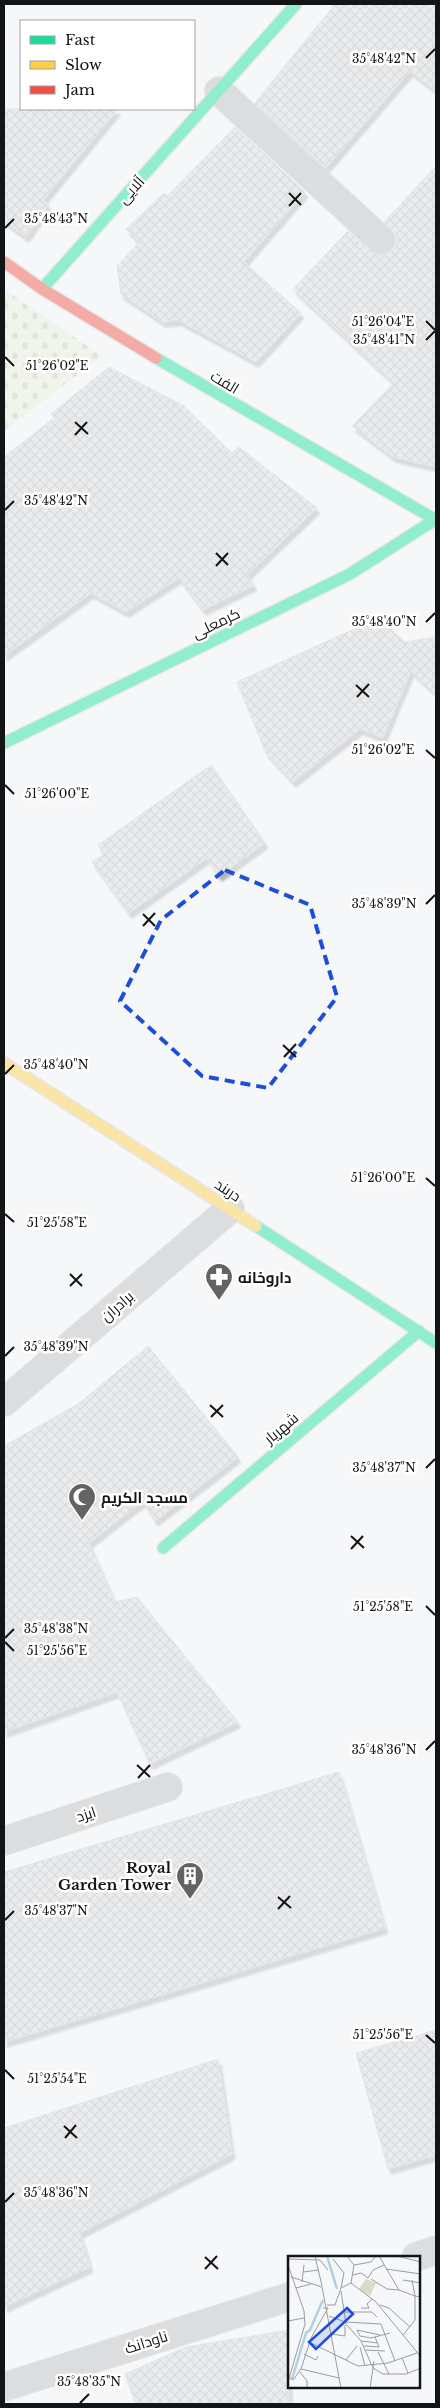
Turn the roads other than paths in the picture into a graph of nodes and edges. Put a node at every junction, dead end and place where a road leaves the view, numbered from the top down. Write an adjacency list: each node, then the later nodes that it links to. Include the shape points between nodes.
1 (296, 4): 2 (street, آلایی)
2 (219, 91): 3 (street); 5 (street, آلایی)
3 (382, 240)
4 (4, 262): 5 (street, الفت)
5 (42, 289): 6 (street, الفت, via 229,402)
6 (436, 520): 7 (street, کرمعلی, via 350,574)
7 (4, 743)
8 (4, 1063): 9 (street, دربند)
9 (230, 1209): 10 (street, دربند); 12 (street, برادران)
10 (419, 1332): 11 (street, دربند); 13 (street, شهریار)
11 (436, 1342)
12 (4, 1402)
13 (163, 1548)
14 (168, 1787): 15 (street, ایزد)
15 (4, 1841)
16 (436, 2250): 17 (street)
17 (419, 2256)
18 (288, 2297): 19 (street, ناودانک)
19 (4, 2387)

